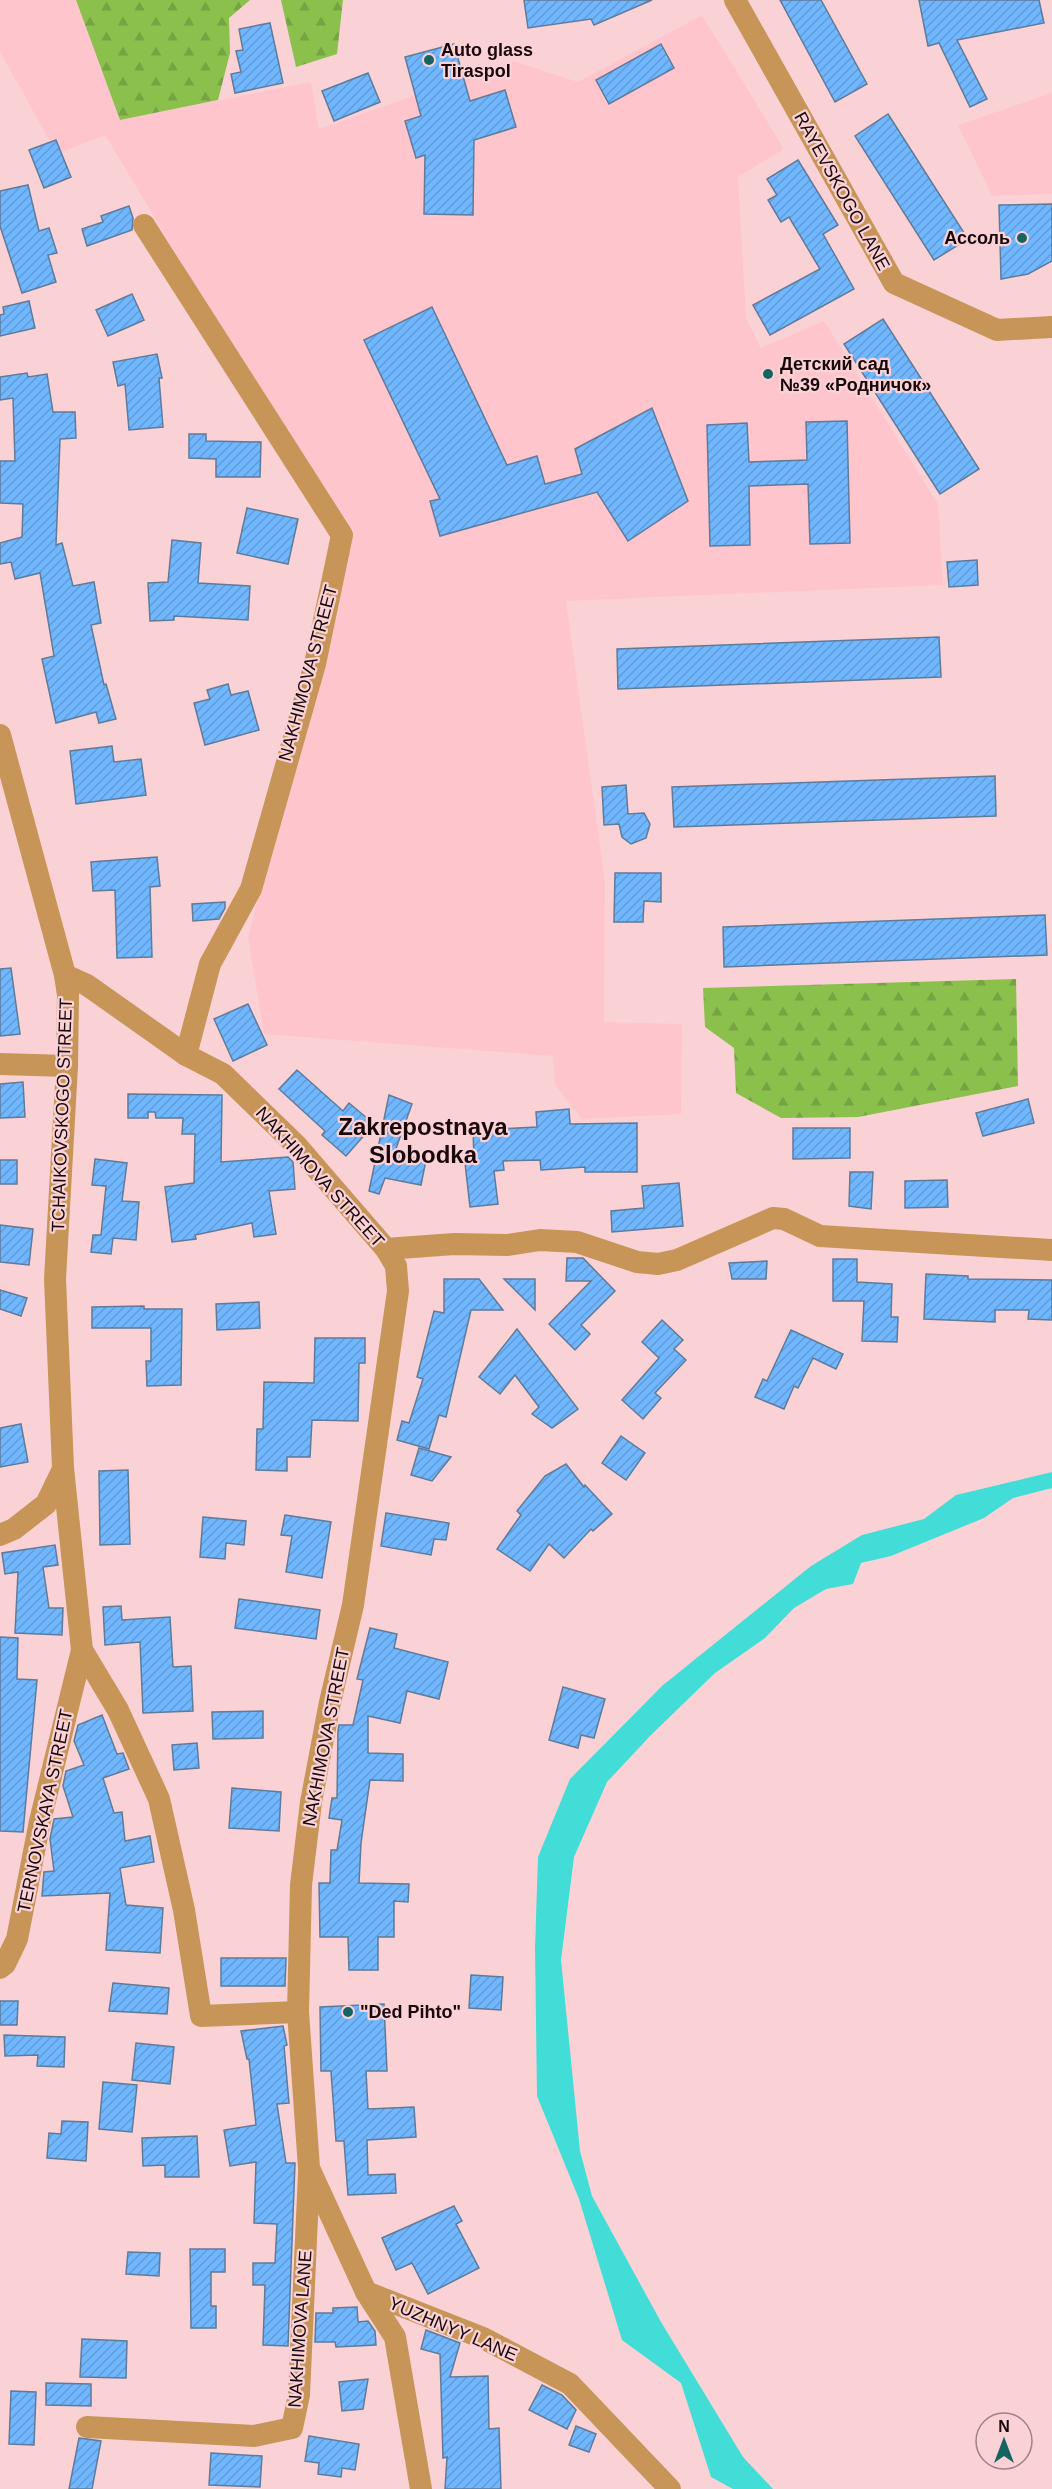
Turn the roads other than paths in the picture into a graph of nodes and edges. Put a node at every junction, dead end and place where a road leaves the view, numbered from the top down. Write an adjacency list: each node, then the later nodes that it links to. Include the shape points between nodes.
1 (735, 0): 3 (street, RAYEVSKOGO LANE, via 894,282 997,330)
2 (144, 225): 6 (street, NAKHIMOVA STREET, via 342,535 315,664 251,889 210,964)
3 (1052, 327)
4 (0, 735): 5 (street, TCHAIKOVSKOGO STREET)
5 (65, 975): 6 (street, NAKHIMOVA STREET, via 87,985); 8 (street, TCHAIKOVSKOGO STREET)
6 (186, 1055): 9 (street, NAKHIMOVA STREET, via 223,1074 297,1146)
7 (0, 1064): 8 (street)
8 (67, 1066): 11 (street, TCHAIKOVSKOGO STREET, via 55,1279)
9 (387, 1249): 10 (street, via 508,1245 540,1240 577,1242 637,1262 658,1264 677,1260 773,1218 784,1219 820,1236); 15 (street, NAKHIMOVA STREET, via 396,1266 398,1291 353,1605 311,1802 301,1885)
10 (1052, 1250)
11 (63, 1468): 12 (street, via 46,1504); 13 (street, TCHAIKOVSKOGO STREET)
12 (0, 1535)
13 (82, 1650): 14 (street, TERNOVSKAYA STREET, via 40,1821 17,1940); 15 (street, via 118,1710 159,1799 184,1910 201,2016)
14 (0, 1968)
15 (297, 2012): 16 (street, NAKHIMOVA STREET)
16 (309, 2169): 17 (street, NAKHIMOVA STREET); 18 (street, NAKHIMOVA LANE, via 300,2395 292,2428 254,2436)
17 (366, 2292): 19 (street, NAKHIMOVA STREET, via 395,2337); 20 (street, YUZHNYY LANE, via 483,2338 570,2384)
18 (87, 2427)
19 (421, 2489)
20 (670, 2489)

